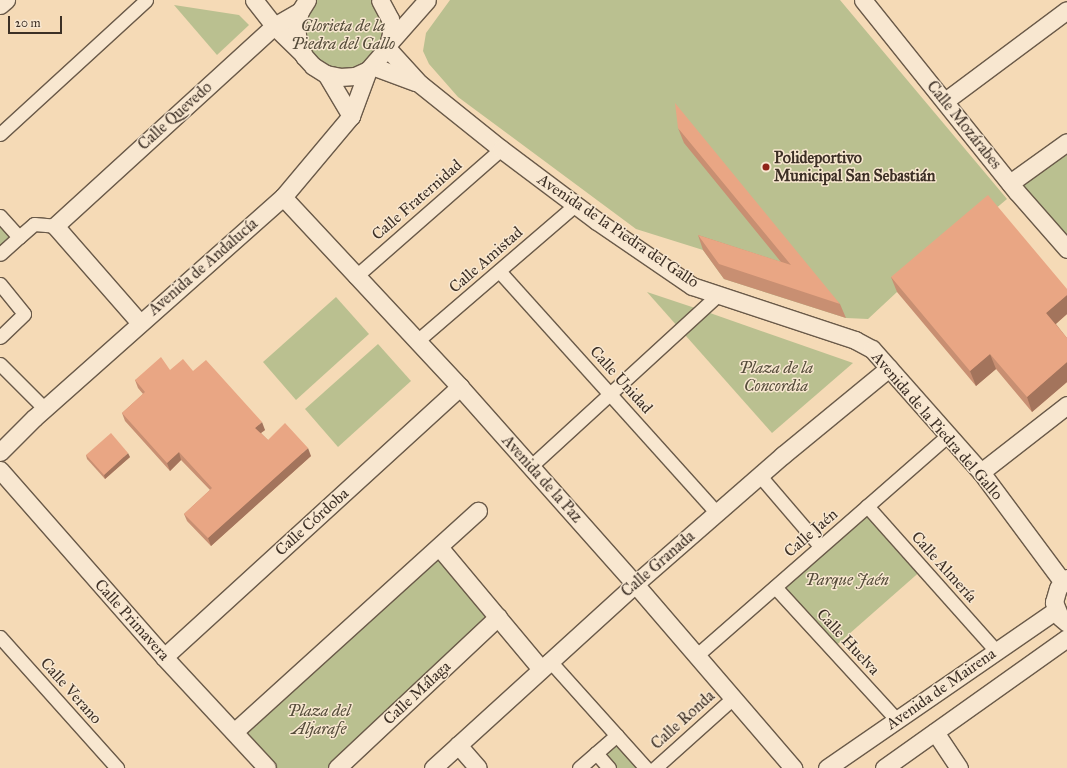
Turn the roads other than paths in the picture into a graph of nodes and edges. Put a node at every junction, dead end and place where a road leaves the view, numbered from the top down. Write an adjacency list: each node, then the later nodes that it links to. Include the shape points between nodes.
1 (6, 0): 7 (street)
2 (146, 0): 18 (street)
3 (254, 0): 10 (street)
4 (380, 0): 11 (street, via 390,19)
5 (427, 0): 11 (street)
6 (862, 0): 16 (street, Calle Mozárabes)
7 (0, 5)
8 (303, 5): 10 (street, Calle Quevedo); 12 (street, via 297,34)
9 (1067, 10): 16 (street)
10 (274, 26): 12 (street); 25 (street, Calle Quevedo)
11 (388, 45): 13 (street); 15 (street, Avenida de la Piedra del Gallo)
12 (304, 56): 14 (street, via 313,66)
13 (370, 68): 14 (street, via 355,76 340,77); 15 (street, Avenida de la Piedra del Gallo); 17 (street, Avenida de Andalucía)
14 (326, 74): 17 (street)
15 (420, 84): 20 (street, Avenida de la Piedra del Gallo)
16 (946, 101): 21 (street, Calle Mozárabes)
17 (351, 116): 22 (street, Avenida de Andalucía)
18 (0, 134)
19 (1067, 142): 21 (street)
20 (501, 149): 23 (street, Avenida de la Piedra del Gallo); 30 (street, Calle Fraternidad)
21 (1010, 182): 27 (street, Calle Mozárabes)
22 (283, 197): 30 (street, Avenida de la Paz); 33 (street, Avenida de Andalucía)
23 (576, 204): 29 (street, Calle Amistad); 32 (street, Avenida de la Piedra del Gallo, via 692,286)
24 (0, 216): 26 (street)
25 (55, 226): 26 (street, via 34,224); 33 (street)
26 (19, 237): 28 (street)
27 (1067, 250)
28 (0, 254)
29 (499, 271): 35 (street, Calle Amistad); 39 (street, Calle Unidad)
30 (355, 277): 35 (street, Avenida de la Paz)
31 (0, 284): 34 (street, via 24,314)
32 (718, 295): 37 (street, Avenida de la Piedra del Gallo, via 855,340 872,349); 39 (street)
33 (140, 323): 40 (street, Avenida de Andalucía)
34 (0, 337)
35 (417, 341): 38 (street, Avenida de la Paz)
36 (0, 364): 40 (street)
37 (889, 368): 42 (street, Avenida de la Piedra del Gallo); 47 (street, Calle Granada)
38 (460, 387): 44 (street, Avenida de la Paz); 63 (street, Calle Córdoba)
39 (610, 393): 44 (street); 50 (street, Calle Unidad)
40 (45, 409): 43 (street, Avenida de Andalucía)
41 (1064, 413): 46 (street)
42 (947, 436): 46 (street, Avenida de la Piedra del Gallo); 48 (street, Calle Jaén)
43 (0, 452)
44 (530, 467): 54 (street, Avenida de la Paz)
45 (0, 470): 63 (street, Calle Primavera)
46 (981, 472): 53 (street, Avenida de la Piedra del Gallo)
47 (760, 476): 50 (street, Calle Granada); 51 (street)
48 (867, 506): 51 (street, Calle Jaén); 61 (street, Calle Almería)
49 (478, 511): 52 (street)
50 (717, 512): 54 (street, Calle Granada)
51 (820, 546): 55 (street, Calle Jaén)
52 (439, 547): 57 (street); 67 (street)
53 (1065, 580): 56 (street, via 1055,594)
54 (635, 584): 62 (street, Avenida de la Paz); 64 (street, Calle Granada)
55 (774, 587): 62 (street, Calle Jaén); 66 (street, Calle Huelva)
56 (1056, 610): 58 (street); 61 (street, Avenida de Mairena)
57 (498, 618): 64 (street); 74 (street, Calle Málaga)
58 (1067, 623)
59 (0, 637): 72 (street, Calle Verano)
60 (1067, 638): 68 (street)
61 (996, 651): 66 (street, Avenida de Mairena)
62 (696, 655): 65 (street, Avenida de la Paz)
63 (164, 657): 67 (street, Calle Primavera)
64 (545, 664): 69 (street); 70 (street, Calle Granada)
65 (733, 698): 80 (street, Calle Ronda); 81 (street, Avenida de la Paz)
66 (896, 720): 82 (street, Avenida de Mairena)
67 (235, 731): 73 (street, Calle Primavera)
68 (935, 732): 83 (street); 84 (street)
69 (617, 736): 71 (street); 79 (street)
70 (458, 745): 75 (street, Calle Granada); 76 (street)
71 (596, 753): 77 (street); 78 (street)
72 (117, 768)
73 (267, 768)
74 (337, 768)
75 (434, 768)
76 (478, 768)
77 (580, 768)
78 (609, 768)
79 (646, 768)
80 (655, 768)
81 (793, 768)
82 (827, 768)
83 (884, 768)
84 (959, 768)

